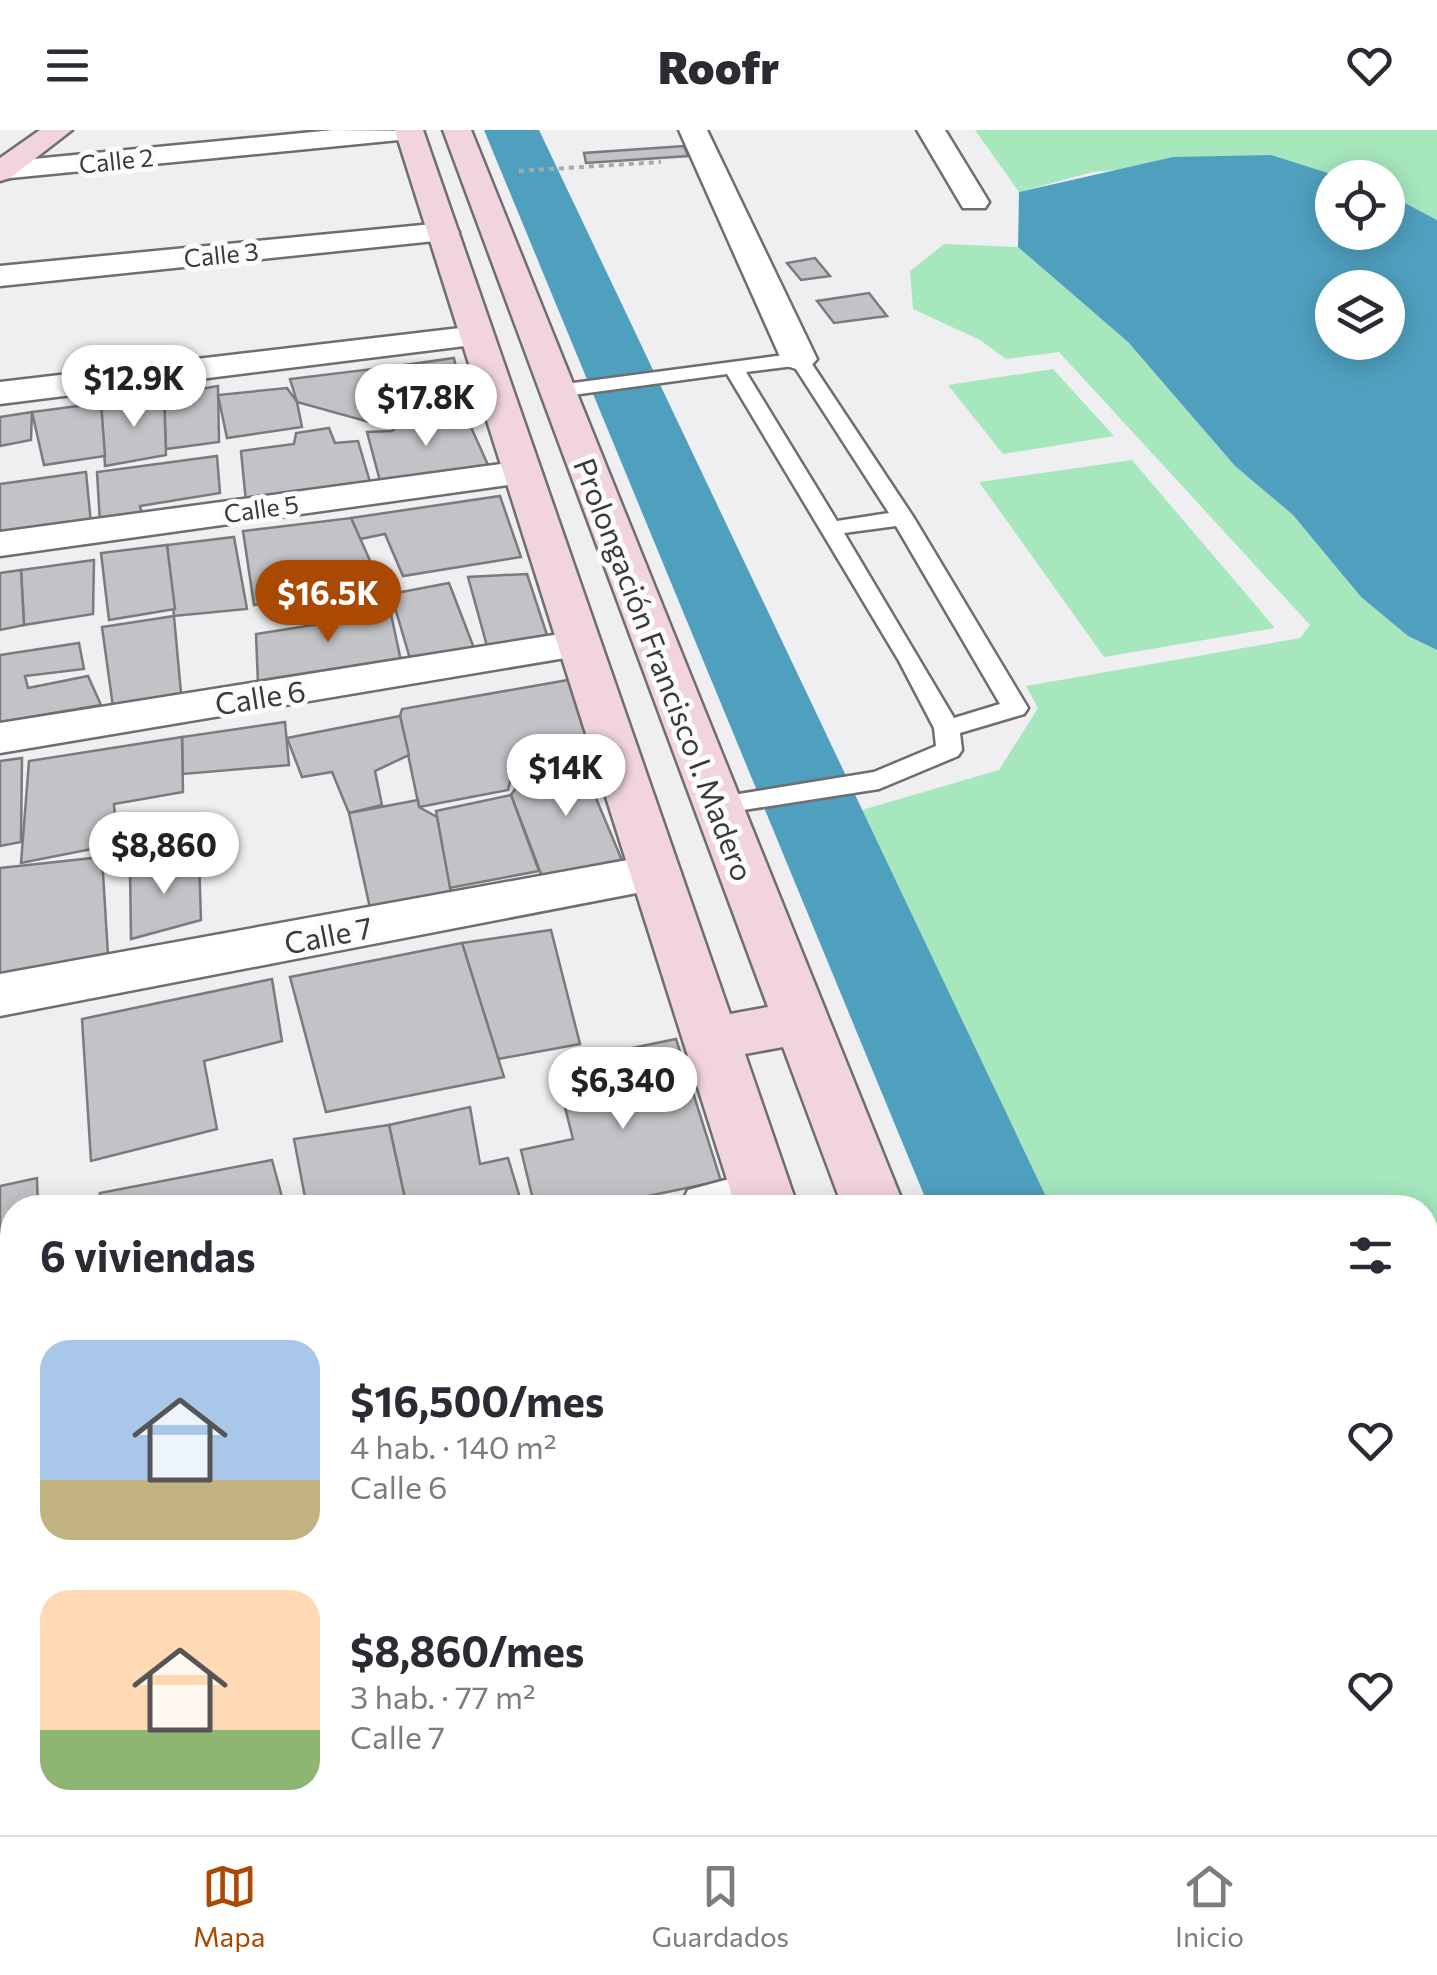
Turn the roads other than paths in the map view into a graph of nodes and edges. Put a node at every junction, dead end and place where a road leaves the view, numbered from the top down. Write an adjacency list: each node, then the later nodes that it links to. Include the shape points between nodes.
1 (457, 130): 10 (street, Prolongación Francisco I. Madero)
2 (692, 130): 13 (street)
3 (931, 130): 7 (street)
4 (409, 131): 6 (street, Calle 2); 8 (street, Prolongación Francisco I. Madero)
5 (36, 132): 6 (street)
6 (1, 167)
7 (974, 202)
8 (443, 232): 9 (street, Calle 3); 11 (street, Prolongación Francisco I. Madero)
9 (0, 276)
10 (518, 289): 11 (street); 15 (street, Prolongación Francisco I. Madero)
11 (462, 292): 12 (street, Prolongación Francisco I. Madero)
12 (478, 336): 16 (street); 17 (street, Prolongación Francisco I. Madero)
13 (799, 359): 14 (lane); 18 (lane)
14 (734, 368): 15 (lane); 19 (lane)
15 (569, 390): 21 (street, Prolongación Francisco I. Madero)
16 (0, 393)
17 (523, 473): 20 (street, Calle 5); 22 (street, Prolongación Francisco I. Madero)
18 (903, 518): 19 (lane); 24 (lane, via 1015,708)
19 (831, 528): 24 (lane)
20 (0, 544)
21 (618, 547): 22 (street); 26 (street, Prolongación Francisco I. Madero)
22 (550, 555): 23 (street, Prolongación Francisco I. Madero)
23 (579, 644): 25 (street, Calle 6); 27 (street, Prolongación Francisco I. Madero)
24 (948, 728): 26 (lane, via 949,750 879,780)
25 (0, 738)
26 (735, 804): 29 (street, Prolongación Francisco I. Madero)
27 (655, 873): 28 (street, Calle 7); 30 (street, Prolongación Francisco I. Madero)
28 (0, 995)
29 (802, 1022): 30 (street); 32 (street, Prolongación Francisco I. Madero)
30 (710, 1038): 31 (street, Prolongación Francisco I. Madero)
31 (744, 1195)
32 (869, 1195)

